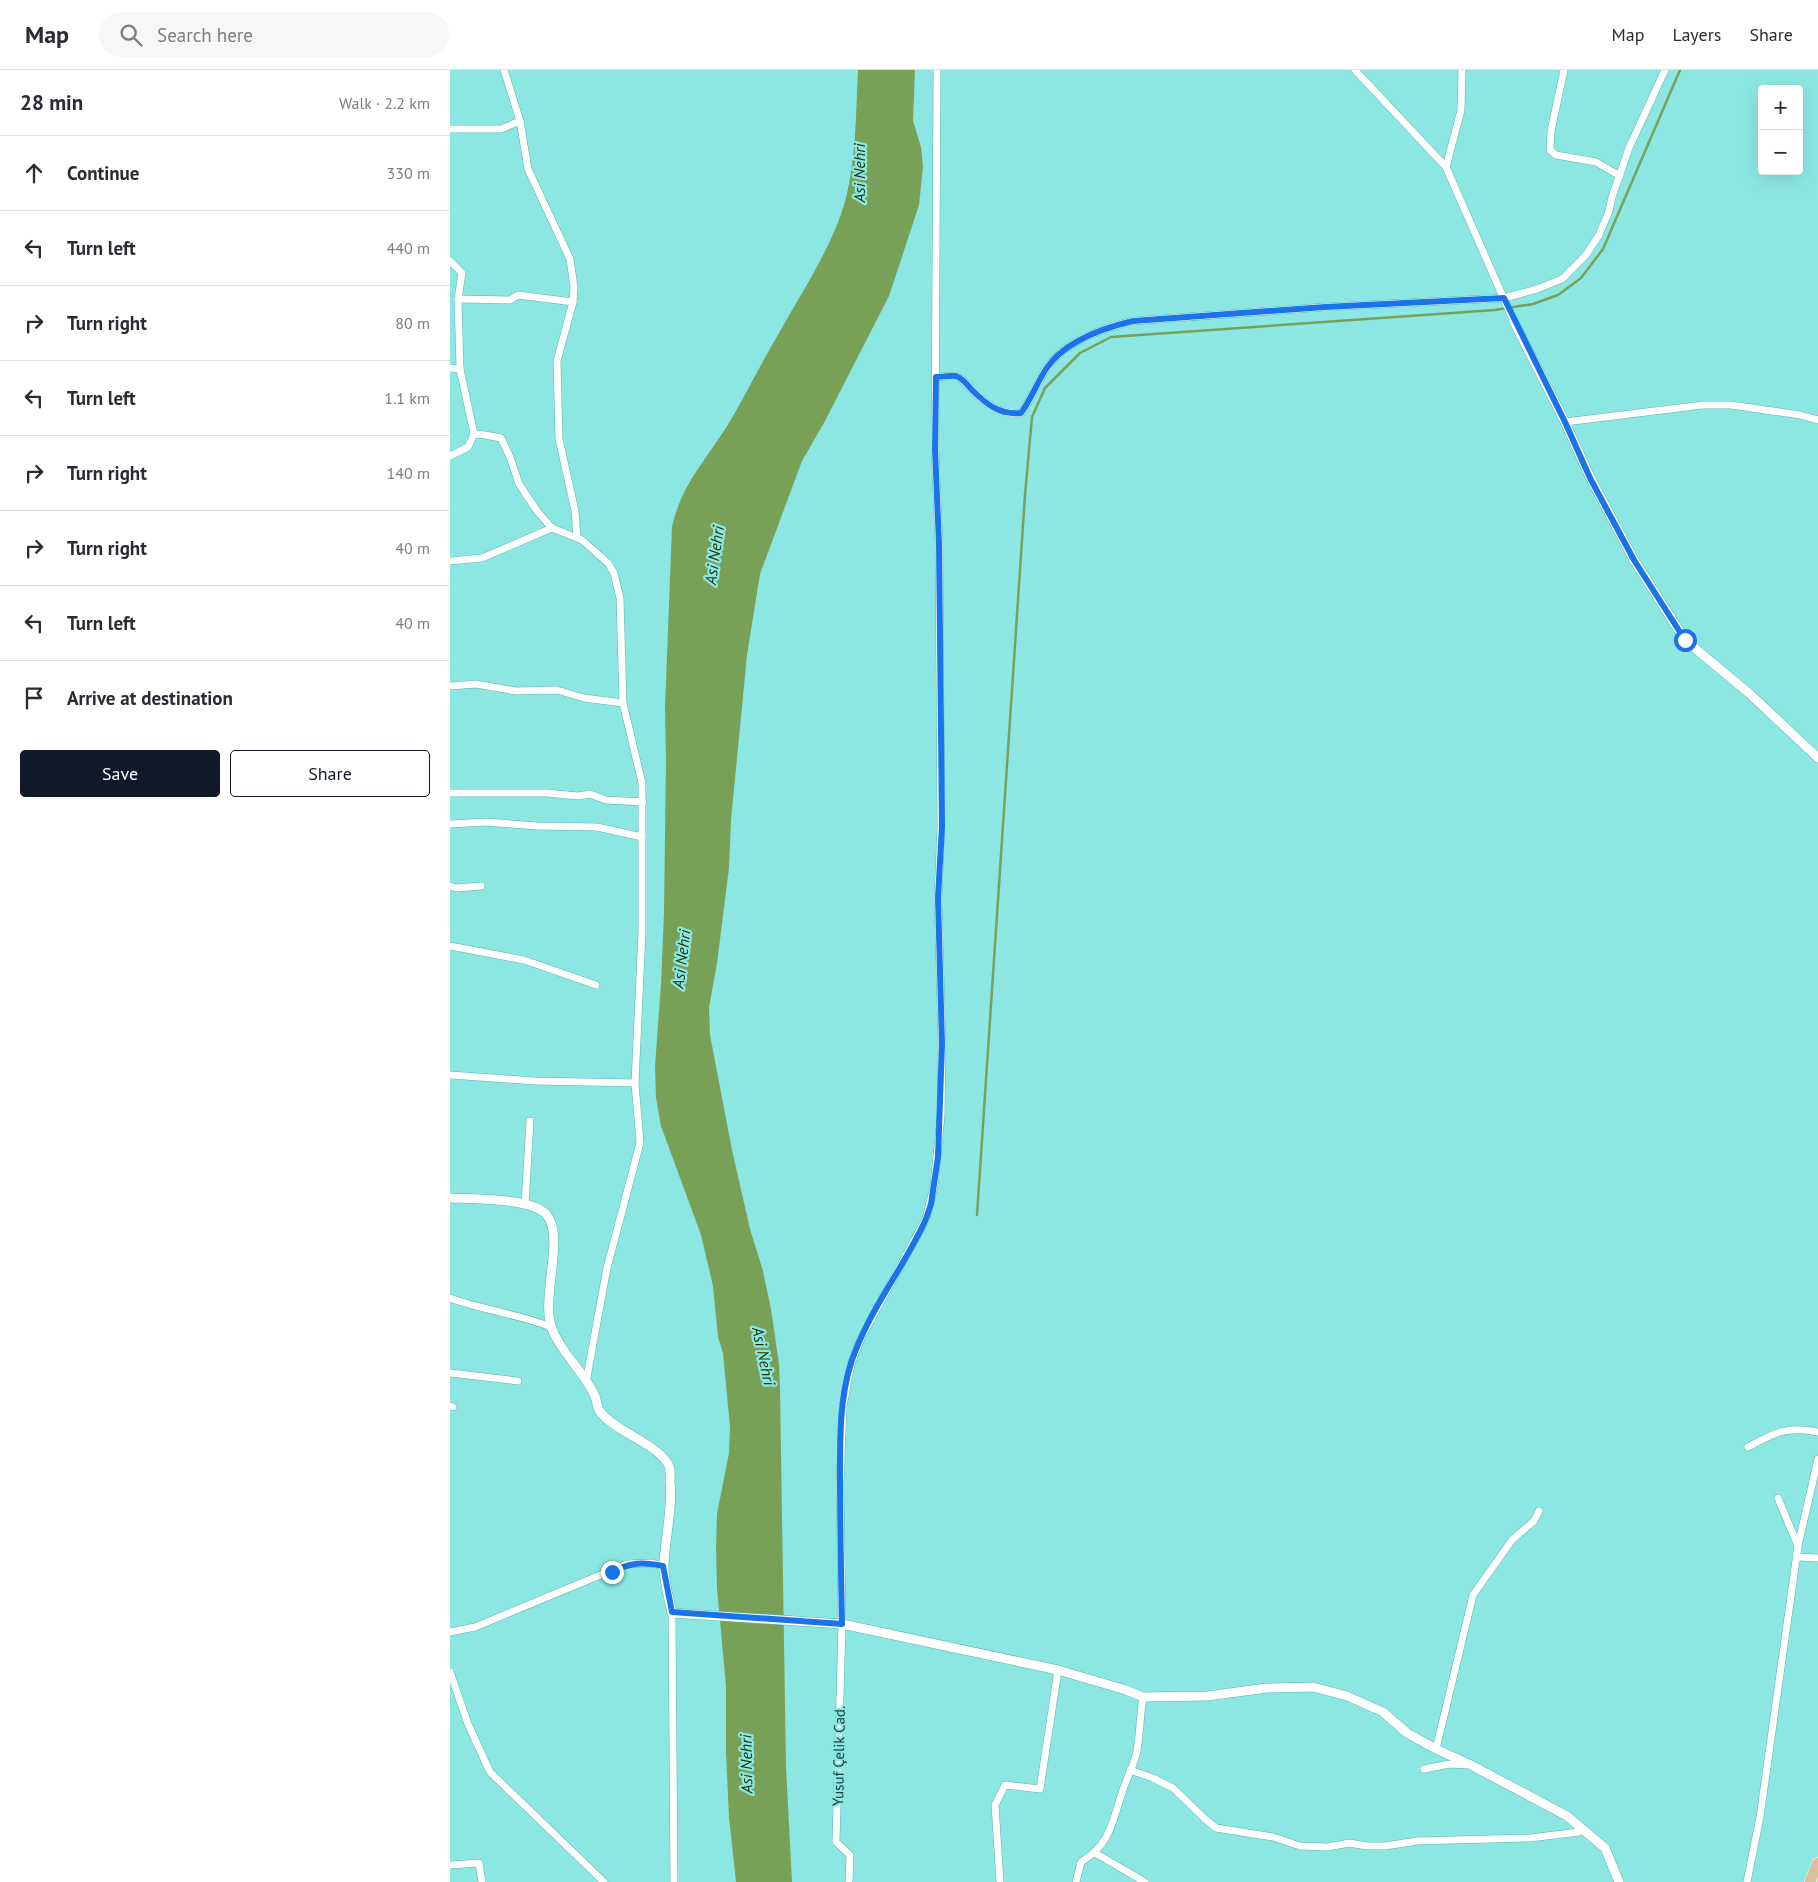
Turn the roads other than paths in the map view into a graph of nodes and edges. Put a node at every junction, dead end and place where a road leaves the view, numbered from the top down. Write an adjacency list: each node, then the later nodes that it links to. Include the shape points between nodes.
1 (504, 70): 7 (street)
2 (937, 70): 18 (street, Yusuf Çelik Cad.)
3 (1355, 70): 9 (street)
4 (1462, 70): 9 (street, via 1460,110)
5 (1564, 70): 10 (street, via 1550,150 1556,155 1596,162)
6 (1665, 70): 10 (street, via 1629,148)
7 (520, 121): 8 (street, via 501,129); 14 (street, via 528,169 570,260)
8 (450, 129)
9 (1446, 167): 12 (street)
10 (1620, 176): 12 (street, via 1609,212 1586,255 1562,279)
11 (450, 261): 13 (street, via 462,273)
12 (1504, 298): 15 (street); 18 (street, via 1325,307 1133,321 1108,326 1084,337 1048,366 1021,413 998,411 955,376)
13 (458, 299): 14 (street, via 510,300 518,295); 17 (street)
14 (573, 302): 24 (street, via 557,362 559,439 575,511)
15 (1514, 322): 20 (street)
16 (450, 368): 17 (street)
17 (460, 369): 21 (street)
18 (936, 377): 57 (street, Yusuf Çelik Cad., via 942,826 938,898 942,1044 938,1157 926,1219 868,1322 848,1375 840,1458)
19 (1818, 420): 20 (street, via 1731,405 1702,405)
20 (1565, 422): 28 (street, via 1590,478 1634,560 1685,640 1750,694)
21 (474, 434): 22 (street, via 468,447); 23 (street, via 501,438 519,484)
22 (450, 456)
23 (552, 528): 24 (street); 25 (street, via 482,558)
24 (577, 537): 27 (street, via 608,563 614,573 620,598)
25 (450, 560)
26 (450, 686): 27 (street, via 476,684 516,691 557,690)
27 (623, 704): 30 (street, via 642,783)
28 (1818, 758)
29 (450, 793): 30 (street, via 590,794 606,800)
30 (643, 802): 32 (street)
31 (450, 824): 32 (street, via 486,822 597,827)
32 (642, 837): 38 (street, via 642,932)
33 (450, 886): 34 (street)
34 (481, 886)
35 (450, 946): 36 (street, via 524,960)
36 (596, 985)
37 (450, 1075): 38 (street)
38 (635, 1083): 46 (street, via 640,1143 607,1268)
39 (530, 1121): 41 (street)
40 (450, 1198): 41 (street)
41 (525, 1204): 43 (street, via 546,1213 553,1227 548,1303)
42 (450, 1298): 43 (street, via 510,1316 529,1318)
43 (551, 1327): 46 (street)
44 (450, 1373): 45 (street)
45 (518, 1381)
46 (586, 1382): 55 (street, via 595,1396 599,1412 624,1432 657,1450 669,1467 670,1513)
47 (1818, 1432): 48 (street, via 1803,1429 1773,1433)
48 (1748, 1446)
49 (1818, 1459): 52 (street)
50 (1778, 1498): 52 (street)
51 (1539, 1511): 62 (street, via 1534,1521 1512,1540 1473,1595)
52 (1798, 1546): 53 (street)
53 (1797, 1557): 54 (street); 78 (street, via 1760,1817)
54 (1818, 1558)
55 (663, 1566): 56 (street); 58 (street, via 627,1564 475,1627)
56 (676, 1613): 57 (street); 72 (street)
57 (842, 1624): 59 (street); 73 (street, Yusuf Çelik Cad., via 836,1842 850,1855)
58 (450, 1632)
59 (1058, 1670): 61 (street); 74 (street, via 1040,1789 1005,1785 995,1805)
60 (450, 1672): 71 (street, via 468,1724 490,1772)
61 (1143, 1697): 62 (street, via 1207,1696 1267,1688 1313,1687 1347,1696 1383,1712 1407,1733); 65 (street, via 1137,1752)
62 (1436, 1749): 63 (street)
63 (1472, 1765): 64 (street, via 1450,1764); 66 (street, via 1567,1816)
64 (1424, 1769)
65 (1130, 1770): 66 (street, via 1173,1788 1216,1828 1273,1837 1300,1846 1328,1847 1349,1843 1385,1846 1417,1841 1530,1838); 67 (street, via 1116,1815)
66 (1582, 1829): 77 (street, via 1605,1848)
67 (1095, 1853): 75 (street, via 1081,1862); 76 (street)
68 (1818, 1863): 79 (main road)
69 (450, 1865): 70 (street, via 479,1862)
70 (482, 1882)
71 (604, 1882)
72 (674, 1882)
73 (849, 1882)
74 (1000, 1882)
75 (1076, 1882)
76 (1145, 1882)
77 (1619, 1882)
78 (1747, 1882)
79 (1810, 1882)

